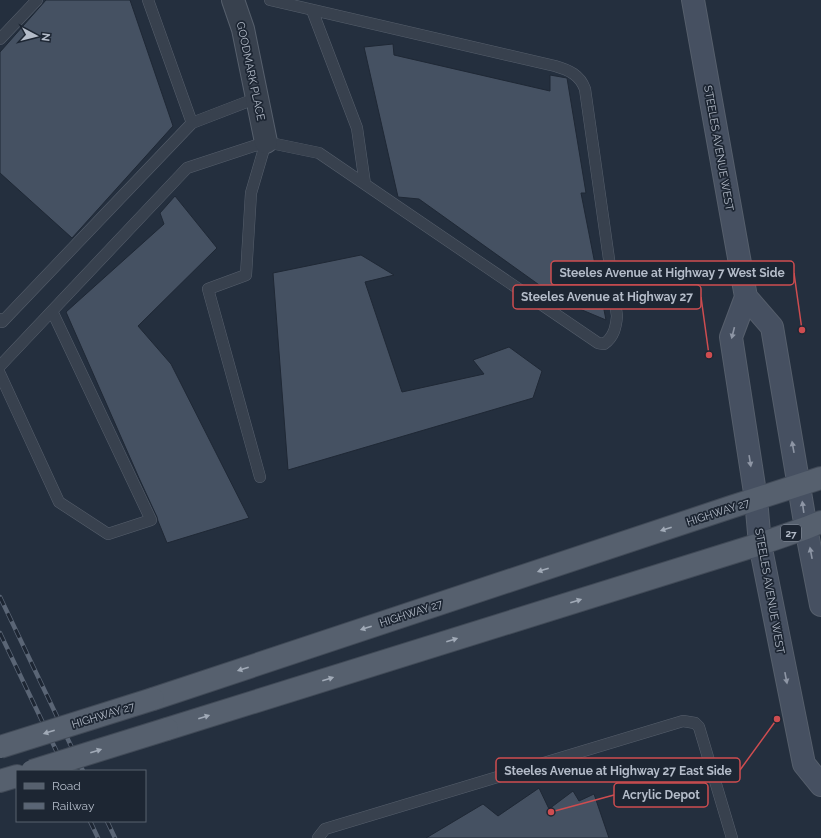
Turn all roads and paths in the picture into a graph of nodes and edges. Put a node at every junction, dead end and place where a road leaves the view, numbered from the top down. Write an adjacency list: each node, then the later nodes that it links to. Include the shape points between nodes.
1 (37, 0): 7 (lane)
2 (148, 0): 9 (lane)
3 (233, 0): 8 (street, GOODMARK PLACE, via 243,29)
4 (270, 0): 6 (lane)
5 (693, 0): 12 (main road, STEELES AVENUE WEST)
6 (312, 10): 11 (lane, via 356,128); 11 (lane, via 555,66 579,78 585,89 617,316 614,333 604,344 598,343)
7 (0, 39)
8 (257, 98): 9 (lane); 10 (street, GOODMARK PLACE)
9 (192, 123): 14 (lane, via 2,322)
10 (266, 142): 11 (lane, via 319,153); 13 (lane, via 187,168); 17 (lane, via 251,193 246,275 208,288)
11 (365, 184)
12 (746, 297): 19 (main road, one-way to 12, via 772,327); 20 (main road, STEELES AVENUE WEST, one-way to 20, via 731,337)
13 (52, 311): 15 (lane); 16 (lane, via 151,520 108,534 60,502)
14 (0, 319)
15 (0, 366)
16 (0, 374)
17 (260, 477)
18 (821, 478): 19 (main road, HIGHWAY 27)
19 (800, 485): 20 (main road, HIGHWAY 27); 21 (main road, one-way to 19)
20 (756, 499): 22 (main road, STEELES AVENUE WEST); 24 (main road, HIGHWAY 27, one-way to 24, bridge, via 153,699)
21 (814, 525): 22 (main road, 27); 23 (main road, one-way to 21)
22 (760, 544): 25 (main road, one-way to 22, bridge); 28 (main road, STEELES AVENUE WEST, one-way to 28, via 804,764)
23 (821, 605)
24 (0, 747)
25 (35, 770)
26 (16, 776): 27 (main road)
27 (0, 781)
28 (821, 785)
29 (318, 838): 30 (lane, via 325,829 683,721 695,723 699,727)
30 (732, 838)

